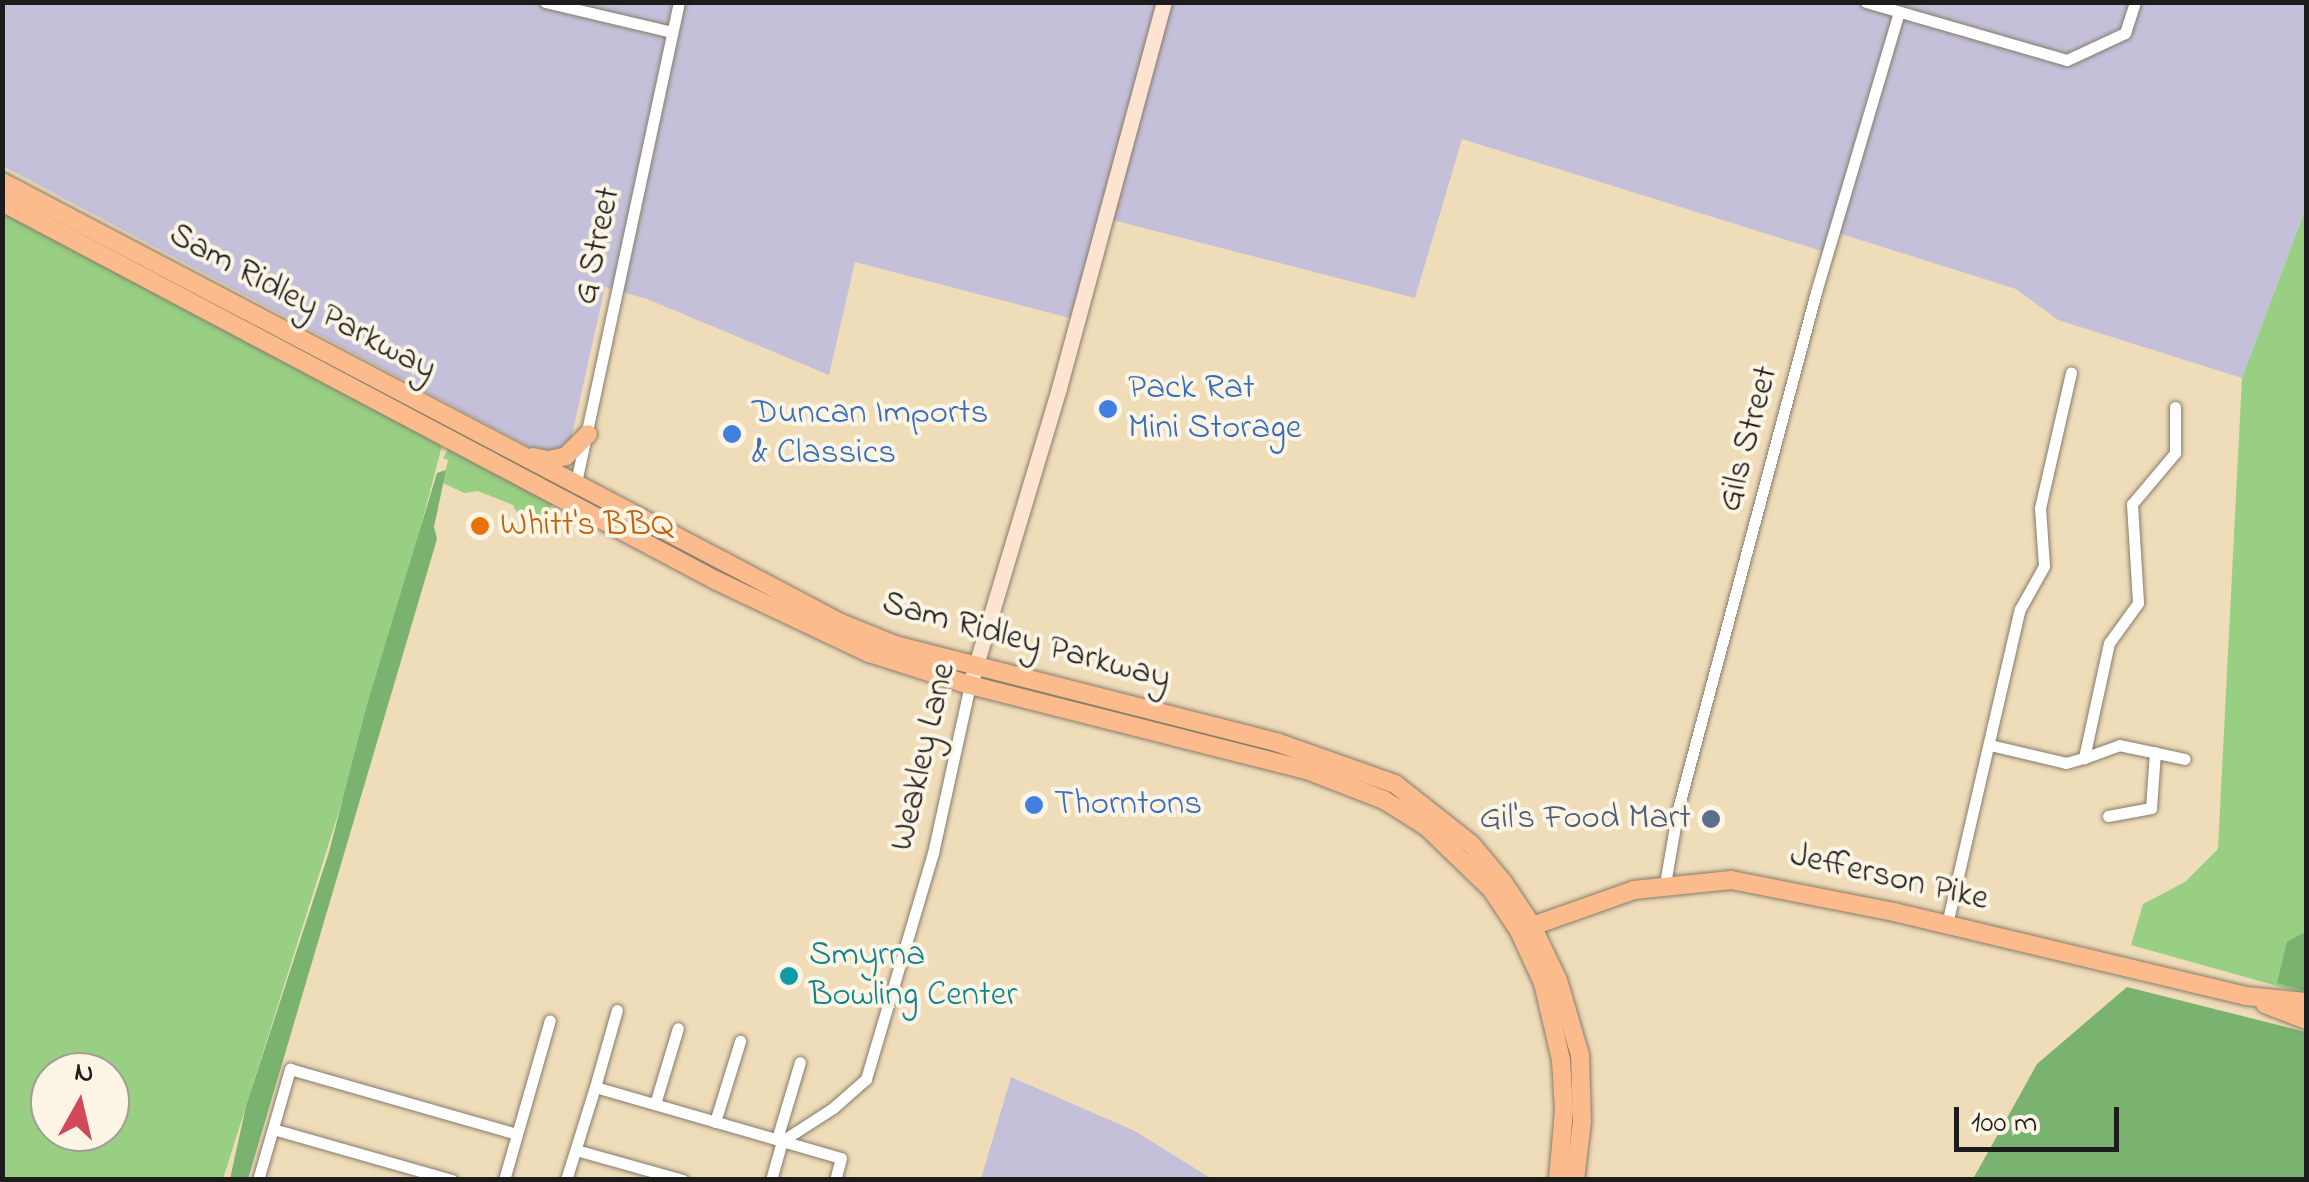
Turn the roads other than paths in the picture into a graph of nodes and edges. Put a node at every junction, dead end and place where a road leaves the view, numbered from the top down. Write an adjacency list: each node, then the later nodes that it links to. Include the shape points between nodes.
1 (545, 2): 7 (street)
2 (678, 2): 7 (street, G Street)
3 (1164, 2): 15 (main road, Weakley Lane)
4 (1866, 2): 6 (street)
5 (2135, 2): 6 (street, via 2125,33 2067,60)
6 (1899, 12): 22 (street, Gils Street, via 1816,292 1678,810)
7 (672, 32): 12 (street, G Street)
8 (2, 182): 13 (main road, Sam Ridley Parkway)
9 (2, 202): 14 (main road, Sam Ridley Parkway)
10 (2070, 374): 17 (street, via 2040,508 2044,566 2020,608)
11 (2175, 406): 19 (street, via 2175,453 2132,504 2138,603 2108,643)
12 (588, 434): 13 (main road, via 566,456); 14 (street, G Street)
13 (521, 455): 14 (main road, Sam Ridley Parkway)
14 (572, 492): 15 (main road, Sam Ridley Parkway, via 840,623); 16 (main road, Sam Ridley Parkway, via 802,623)
15 (976, 666): 16 (main road, Weakley Lane); 24 (main road, Sam Ridley Parkway, via 1278,743 1396,784 1472,844)
16 (970, 685): 24 (main road, Sam Ridley Parkway, via 1307,770 1384,800 1463,858); 38 (street, Weakley Lane, via 933,853 866,1079)
17 (1990, 745): 19 (street, via 2066,763); 23 (street)
18 (2155, 752): 19 (street, via 2118,745); 20 (street); 21 (street, via 2151,808)
19 (2084, 758)
20 (2185, 759)
21 (2108, 816)
22 (1666, 884): 23 (main road, Jefferson Pike, via 1767,884); 24 (main road, Jefferson Pike, via 1606,897)
23 (1947, 924): 25 (main road, Jefferson Pike)
24 (1525, 928): 47 (main road, via 1561,1060); 48 (main road, via 1558,980 1580,1056)
25 (2246, 996): 26 (main road, Jefferson Pike); 29 (main road, Jefferson Pike)
26 (2306, 1002)
27 (618, 1010): 33 (street)
28 (550, 1020): 37 (street)
29 (2306, 1020)
30 (678, 1028): 34 (street)
31 (740, 1041): 35 (street)
32 (800, 1062): 38 (street)
33 (595, 1087): 34 (street); 39 (street)
34 (655, 1104): 35 (street)
35 (716, 1122): 38 (street)
36 (273, 1129): 37 (street, via 290,1069); 40 (street); 41 (street)
37 (517, 1134): 42 (street)
38 (779, 1140): 45 (street); 46 (street, via 840,1158)
39 (576, 1150): 43 (street); 44 (street)
40 (258, 1180)
41 (452, 1180)
42 (504, 1180)
43 (566, 1180)
44 (683, 1180)
45 (771, 1180)
46 (835, 1180)
47 (1558, 1180)
48 (1575, 1180)

